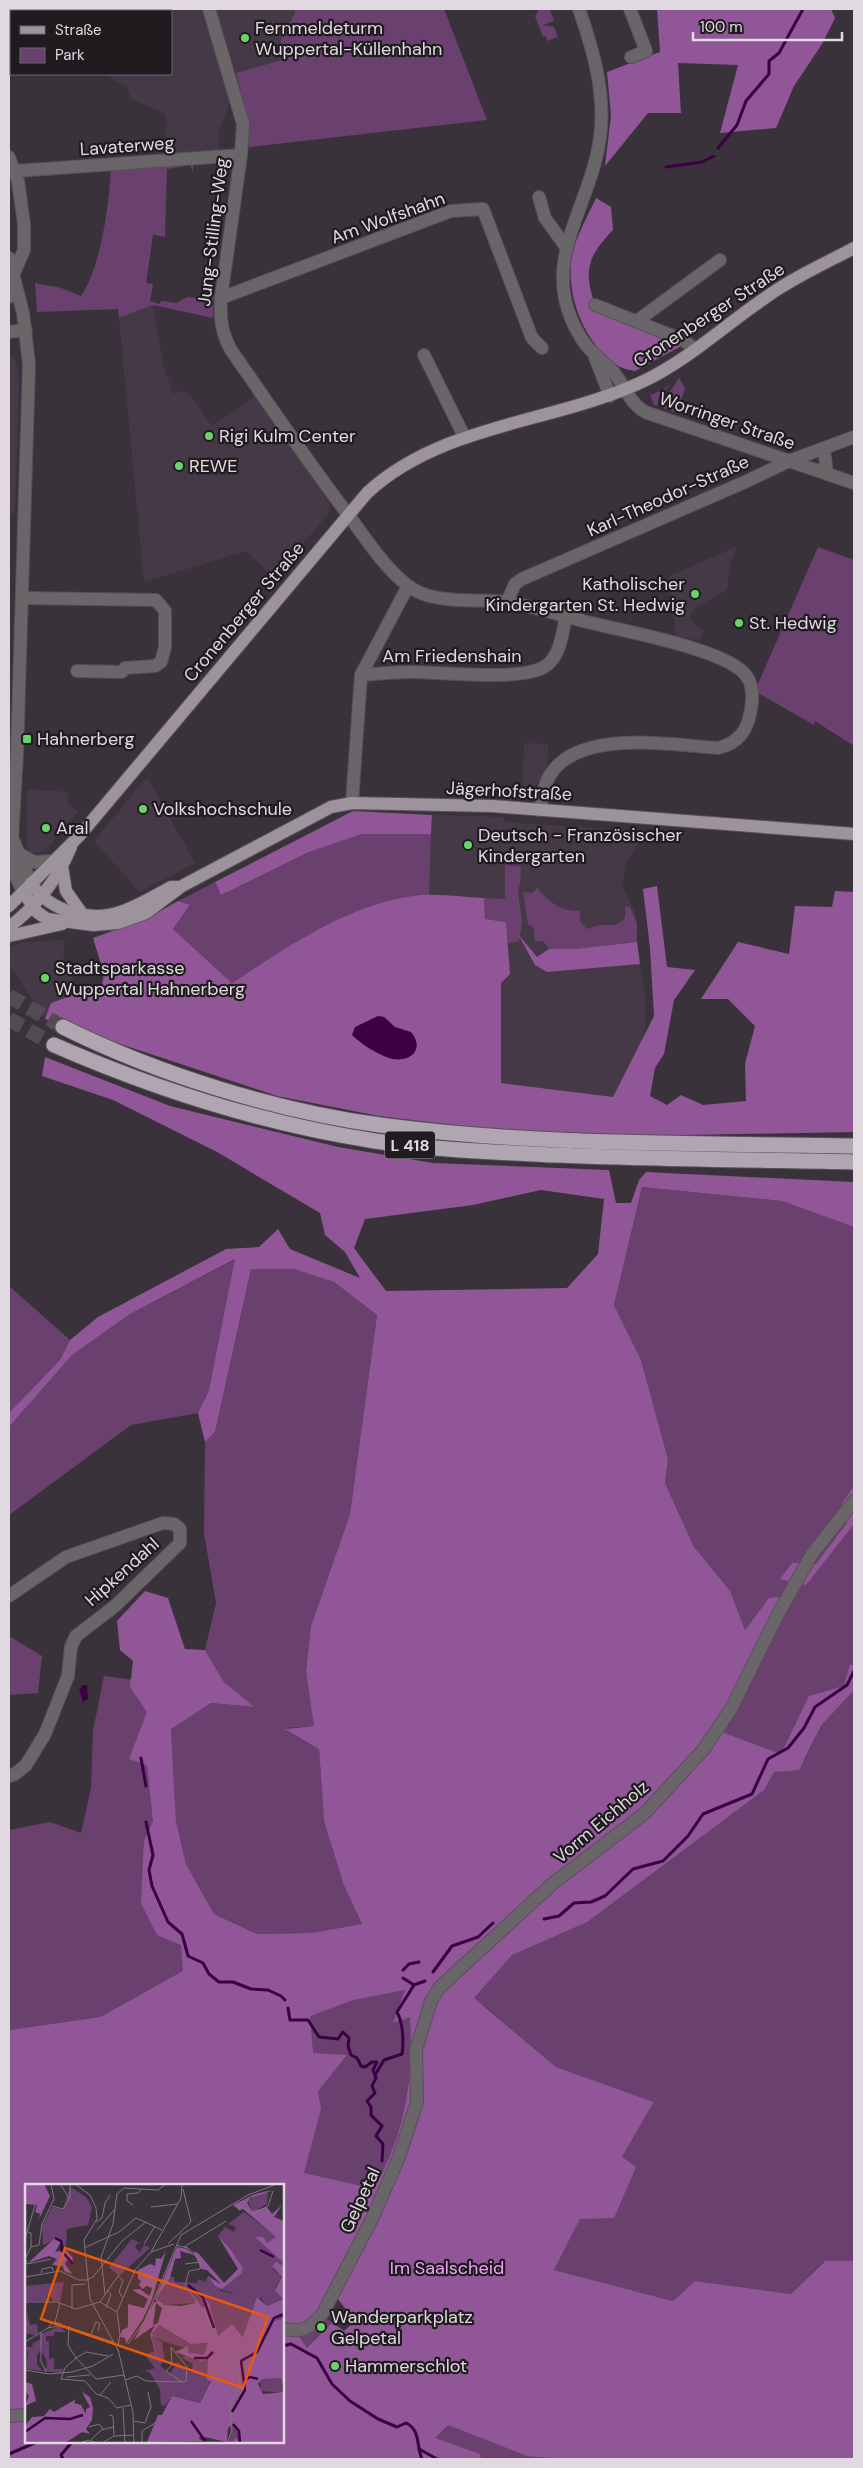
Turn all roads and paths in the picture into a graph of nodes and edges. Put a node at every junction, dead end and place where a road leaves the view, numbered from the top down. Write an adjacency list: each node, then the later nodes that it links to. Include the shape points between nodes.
1 (209, 9): 5 (street, Jung-Stilling-Weg, via 242,112)
2 (579, 9): 9 (street, via 598,78 601,128 589,188)
3 (630, 9): 4 (street, via 646,51)
4 (631, 57)
5 (241, 155): 7 (street, Lavaterweg); 15 (street, Jung-Stilling-Weg)
6 (9, 157): 7 (street)
7 (16, 171): 13 (street, via 24,224 24,250)
8 (539, 197): 9 (street, via 545,218)
9 (566, 247): 22 (street, via 562,275 565,298 574,323)
10 (854, 248): 21 (main road, Cronenberger Straße, via 766,296)
11 (9, 258): 13 (street)
12 (720, 260): 17 (street)
13 (14, 273): 14 (street); 18 (street)
14 (9, 297)
15 (221, 298): 20 (street, Am Wolfshahn, via 451,211 483,209 532,338); 32 (street, Jung-Stilling-Weg, via 222,334 230,350)
16 (594, 304): 17 (street)
17 (637, 321): 21 (street, via 683,340)
18 (26, 330): 19 (street); 34 (street, via 30,399)
19 (9, 332)
20 (542, 348)
21 (695, 349): 24 (main road, Cronenberger Straße, via 672,366)
22 (593, 352): 24 (street, Worringer Straße, via 610,368); 25 (street)
23 (424, 355): 27 (street)
24 (624, 390): 25 (main road, Cronenberger Straße); 29 (street, Worringer Straße, via 634,405 645,412)
25 (610, 396): 27 (main road, Cronenberger Straße)
26 (854, 437): 28 (street, Karl-Theodor-Straße)
27 (465, 438): 32 (main road, Cronenberger Straße, via 394,470)
28 (824, 449): 29 (street, Karl-Theodor-Straße); 30 (street)
29 (789, 461): 30 (street, Worringer Straße); 35 (street, Karl-Theodor-Straße, via 522,579 515,584)
30 (827, 474): 31 (street, Worringer Straße)
31 (854, 483)
32 (348, 515): 33 (street); 43 (main road, Cronenberger Straße, via 74,840)
33 (408, 586): 35 (street, via 426,596); 38 (street, Am Friedenshain)
34 (22, 598): 37 (street, via 156,600 165,611 165,647 161,662 155,666 125,668 122,672); 42 (street)
35 (507, 602): 36 (street)
36 (566, 616): 38 (street, Am Friedenshain, via 557,652 547,665 534,673); 40 (street, via 695,649 734,666 750,682 751,710 746,728 738,740 718,748 624,741 586,749 556,769 547,782)
37 (78, 671)
38 (362, 675): 39 (street, Am Friedenshain)
39 (352, 803): 40 (main road, Jägerhofstraße); 44 (main road, Jägerhofstraße, via 331,807)
40 (540, 810): 41 (main road, Jägerhofstraße)
41 (854, 834)
42 (15, 855): 43 (street, via 34,862); 45 (street); 45 (street)
43 (58, 864): 45 (main road, Cronenberger Straße); 46 (main road, Cronenberger Straße); 48 (main road, via 66,891)
44 (182, 886): 48 (main road, Jägerhofstraße, via 114,914); 49 (main road, Jägerhofstraße, via 159,906 132,919 105,925)
45 (20, 887): 46 (main road); 47 (main road)
46 (42, 897): 47 (main road, Cronenberger Straße); 48 (main road, Jägerhofstraße, via 57,907)
47 (37, 912): 49 (main road, Jägerhofstraße); 50 (main road, Cronenberger Straße)
48 (83, 915)
49 (70, 923): 51 (main road)
50 (9, 927)
51 (9, 936)
52 (63, 1027): 54 (highway, L 418, via 121,1053 209,1084 319,1115 379,1125 482,1136)
53 (54, 1045): 55 (highway, L 418, via 204,1102 314,1130 377,1142 481,1152)
54 (849, 1145)
55 (851, 1162)
56 (854, 1501): 59 (street, Vorm Eichholz, via 812,1554 731,1709 703,1750 645,1813 551,1885 440,1987 426,2012)
57 (9, 1596): 58 (street, Hipkendahl, via 66,1557 163,1523 174,1524 180,1529 180,1543 115,1606 76,1636 68,1676 45,1734 26,1765)
58 (9, 1776)
59 (416, 2050): 60 (street, Gelpetal, via 417,2102 399,2156 372,2219 338,2288 318,2320 301,2331)
60 (284, 2328)
61 (25, 2415): 62 (street)
62 (9, 2416)

